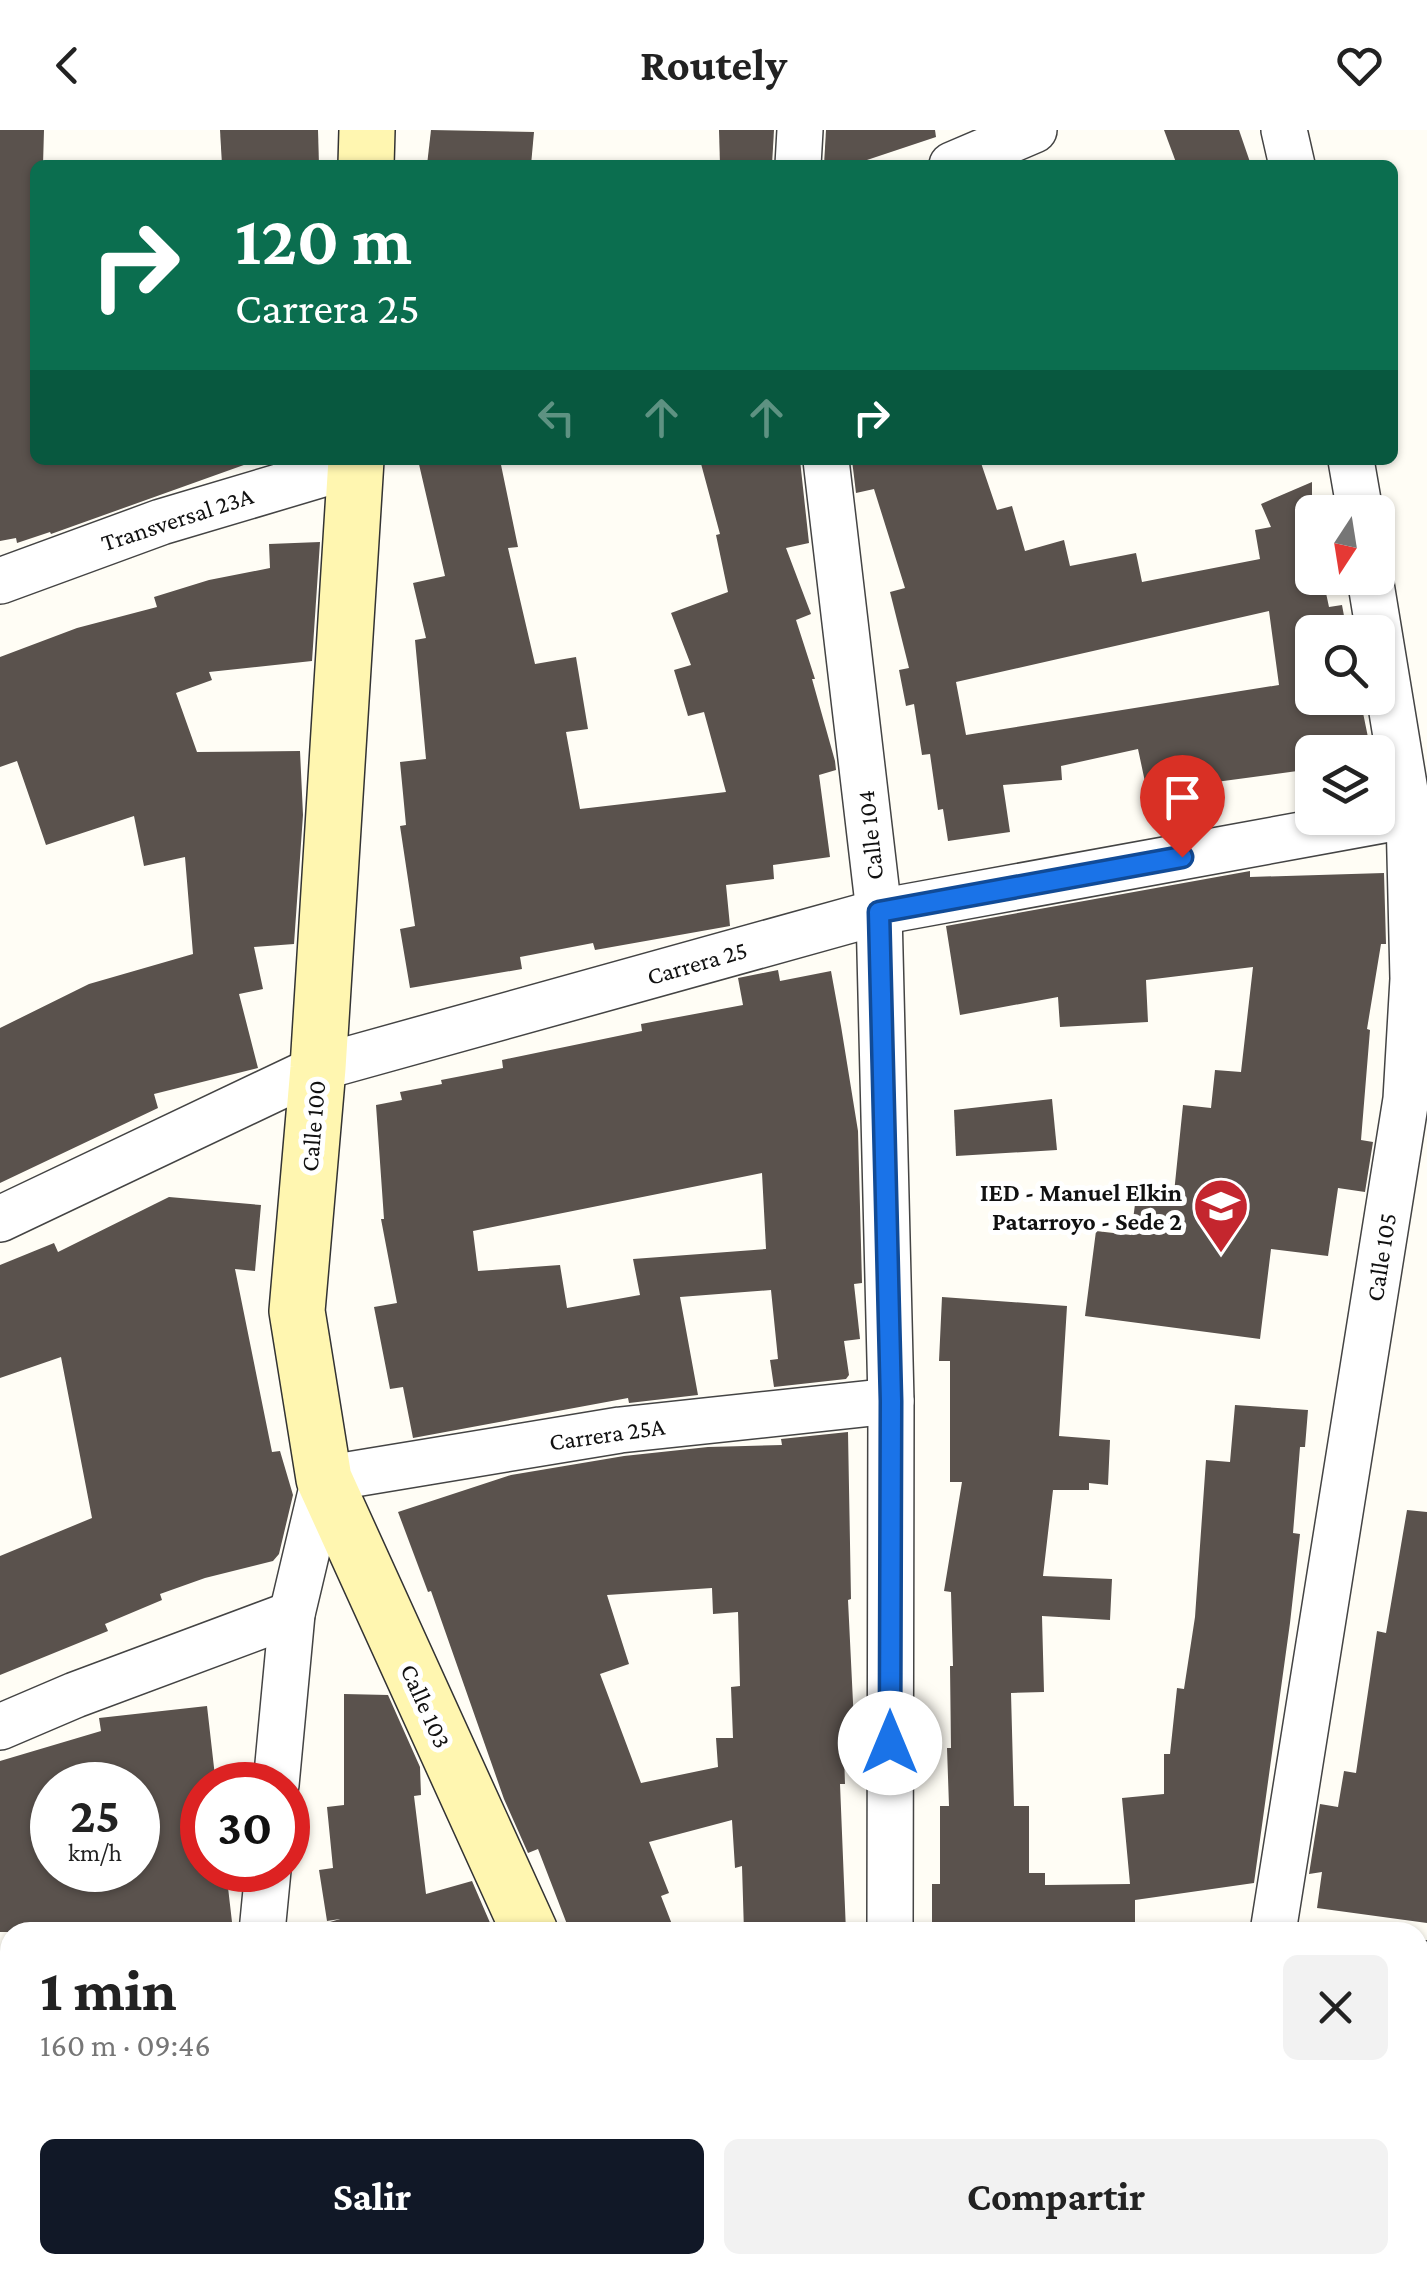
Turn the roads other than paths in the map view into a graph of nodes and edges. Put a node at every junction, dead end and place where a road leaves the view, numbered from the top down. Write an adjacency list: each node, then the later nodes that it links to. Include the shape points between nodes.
1 (367, 130): 5 (street)
2 (800, 130): 6 (street)
3 (1034, 130): 7 (street)
4 (1284, 130): 8 (street)
5 (366, 160)
6 (798, 160)
7 (964, 160)
8 (1291, 160)
9 (346, 465): 14 (street, Transversal 23A)
10 (356, 465): 18 (street, Calle 100)
11 (827, 465): 17 (street, Calle 104)
12 (1352, 465): 13 (street)
13 (1357, 495)
14 (0, 581)
15 (1373, 595): 16 (street, Calle 105)
16 (1418, 814): 17 (street, Carrera 25); 29 (street, Calle 105, via 1406,1099)
17 (879, 912): 18 (street, Carrera 25); 20 (street, Calle 104)
18 (318, 1068): 19 (street, Carrera 25); 21 (street, Calle 100, via 297,1311)
19 (0, 1219)
20 (891, 1401): 21 (street, Carrera 25A, via 620,1430); 28 (street, Calle 104)
21 (324, 1479): 22 (street, Calle 100); 27 (street, Calle 103)
22 (292, 1614): 23 (street); 24 (street, Calle 100)
23 (0, 1727)
24 (278, 1762)
25 (266, 1892): 26 (street)
26 (263, 1922)
27 (525, 1922)
28 (890, 1922)
29 (1275, 1922)

